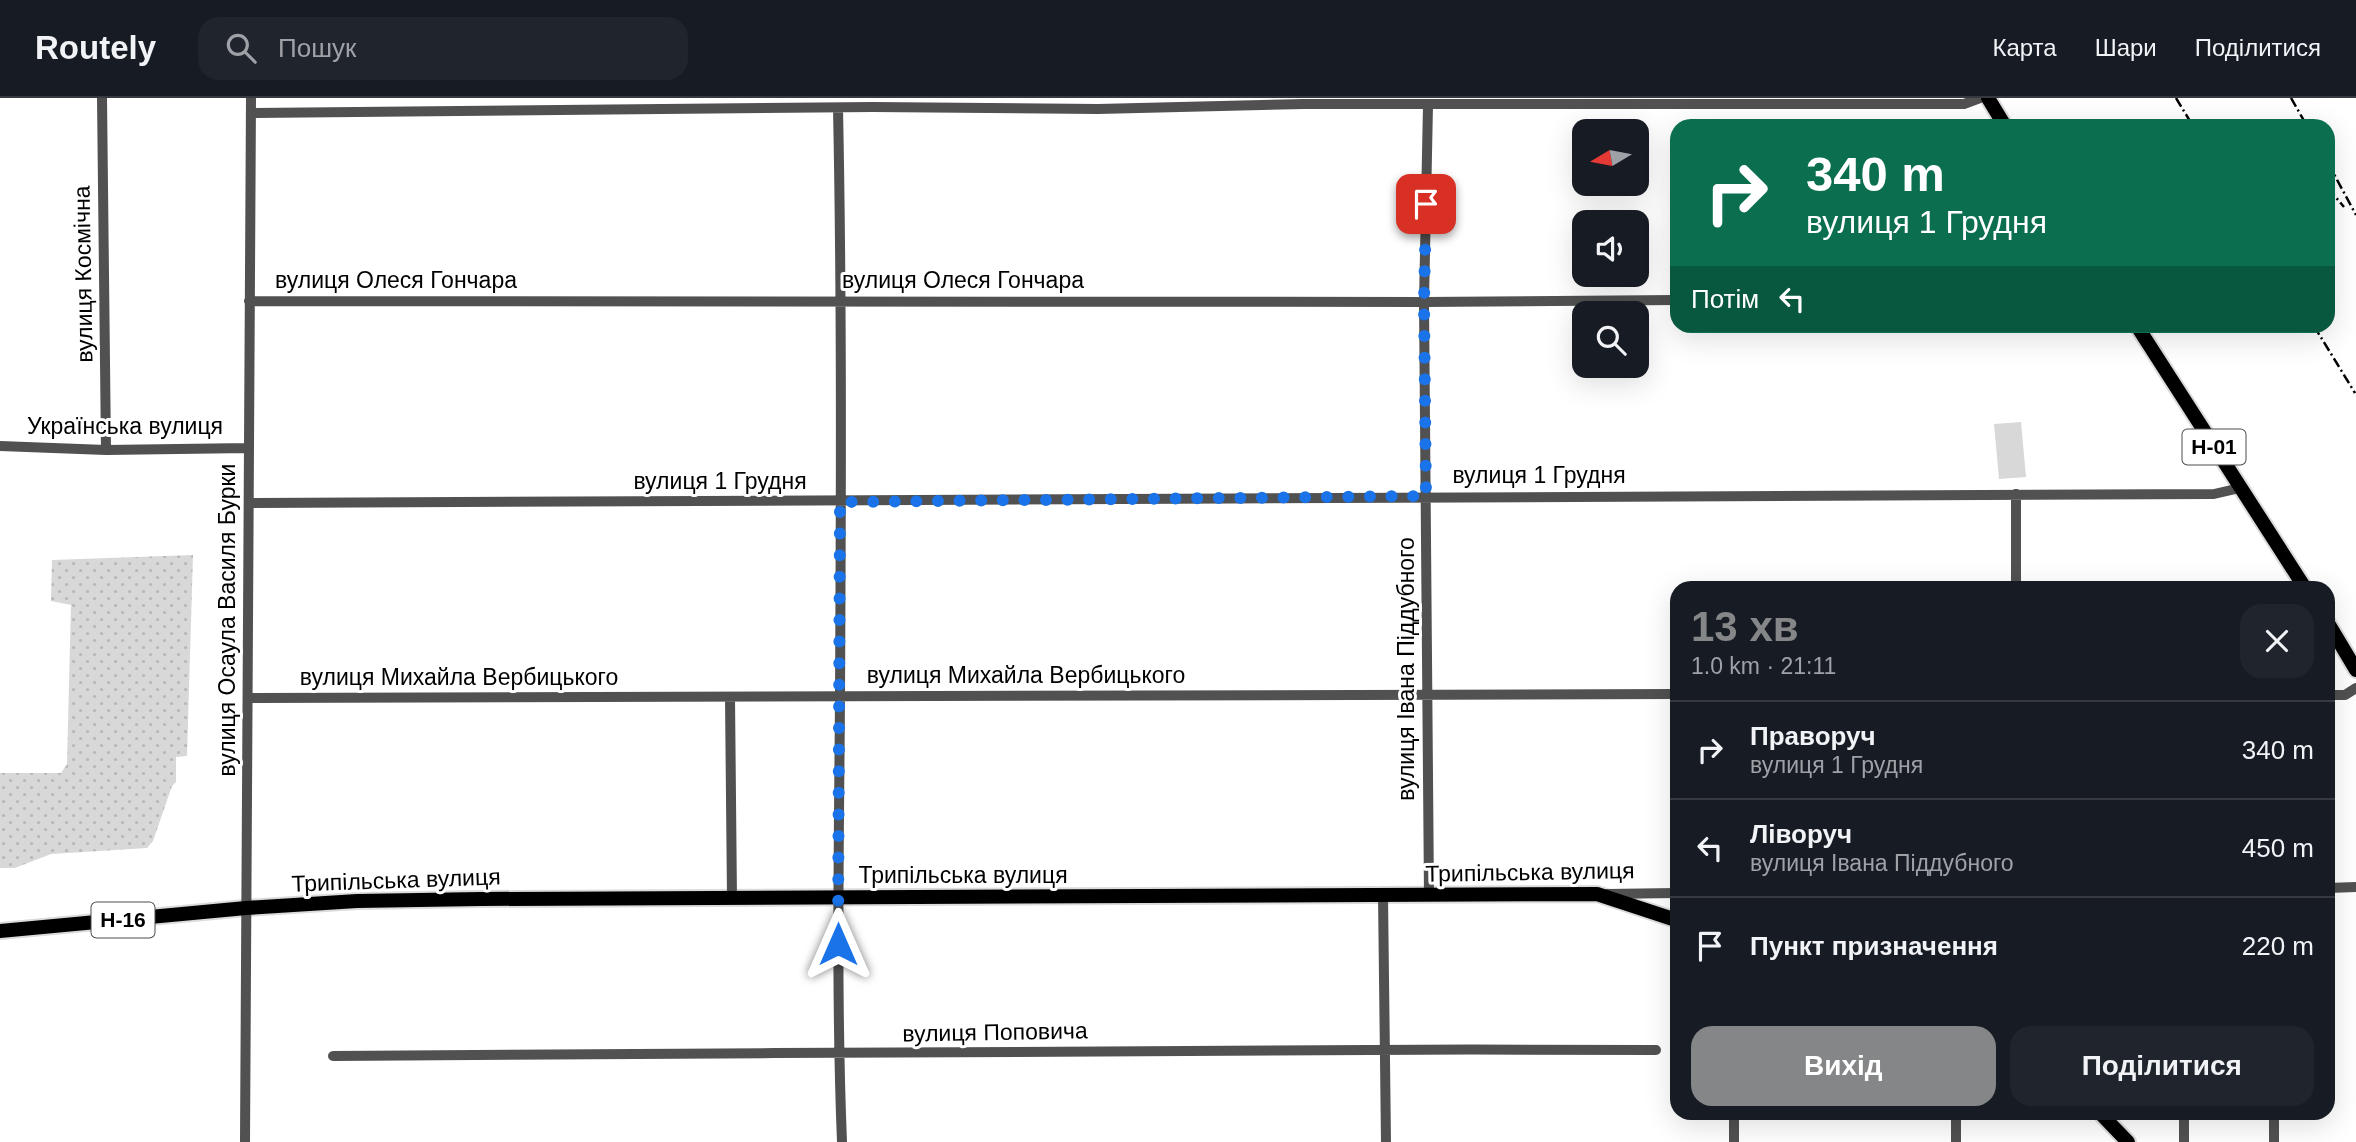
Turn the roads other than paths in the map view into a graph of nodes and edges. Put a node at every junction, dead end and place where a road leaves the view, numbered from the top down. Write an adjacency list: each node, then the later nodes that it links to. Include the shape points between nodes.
1 (102, 98): 19 (street, вулиця Космічна)
2 (251, 98): 10 (street, вулиця Осаула Василя Бурки)
3 (1980, 98): 8 (street, via 1964,104)
4 (1988, 98): 11 (main road)
5 (1303, 101): 7 (street); 8 (street)
6 (872, 102): 7 (street); 9 (street)
7 (1097, 104)
8 (1428, 105): 15 (street, вулиця Івана Піддубного)
9 (838, 108): 10 (street); 14 (street)
10 (251, 113): 13 (street, вулиця Осаула Василя Бурки)
11 (2002, 119)
12 (1670, 300): 15 (street, вулиця Олеся Гончара)
13 (249, 301): 14 (street, вулиця Олеся Гончара); 18 (street, вулиця Осаула Василя Бурки)
14 (842, 301): 15 (street, вулиця Олеся Гончара); 23 (street)
15 (1424, 302): 22 (street, вулиця Івана Піддубного)
16 (2141, 333): 20 (main road, Н-01)
17 (0, 446): 19 (street, Українська вулиця)
18 (249, 447): 19 (street, Українська вулиця); 24 (street, вулиця Осаула Василя Бурки)
19 (106, 450)
20 (2240, 488): 21 (street, вулиця 1 Грудня, via 2214,494); 26 (main road, Н-01)
21 (2016, 494): 22 (street, вулиця 1 Грудня); 25 (street)
22 (1426, 496): 23 (street, вулиця 1 Грудня); 33 (street, вулиця Івана Піддубного)
23 (840, 502): 24 (street, вулиця 1 Грудня); 32 (street)
24 (249, 503): 35 (street, вулиця Осаула Василя Бурки)
25 (2016, 581)
26 (2300, 581)
27 (2335, 635): 28 (main road)
28 (2356, 670)
29 (2356, 688): 31 (street)
30 (1670, 694): 33 (street, вулиця Михайла Вербицького)
31 (2335, 695)
32 (840, 696): 33 (street, вулиця Михайла Вербицького); 34 (street, вулиця Михайла Вербицького); 43 (street)
33 (1428, 696): 41 (street, вулиця Івана Піддубного)
34 (730, 697): 35 (street, вулиця Михайла Вербицького); 42 (street)
35 (249, 698): 44 (street, вулиця Осаула Василя Бурки)
36 (2356, 887): 37 (street)
37 (2335, 888)
38 (1670, 893): 39 (street, Трипільська вулиця)
39 (1597, 894): 41 (main road, Трипільська вулиця); 45 (main road)
40 (1383, 895): 41 (main road, Трипільська вулиця); 43 (main road, Трипільська вулиця); 47 (street)
41 (1429, 896)
42 (732, 899): 43 (main road, Трипільська вулиця); 44 (main road, Трипільська вулиця, via 385,900)
43 (838, 899): 49 (street)
44 (246, 908): 46 (main road, Трипільська вулиця / Н-16); 56 (street, вулиця Осаула Василя Бурки)
45 (1670, 918)
46 (0, 931)
47 (1387, 1049): 48 (street, вулиця Поповича); 49 (street, вулиця Поповича); 58 (street)
48 (1657, 1049)
49 (839, 1054): 50 (street, вулиця Поповича); 57 (street)
50 (333, 1056)
51 (1734, 1120): 59 (street)
52 (1956, 1120): 60 (street)
53 (2107, 1120): 61 (main road)
54 (2184, 1120): 62 (street)
55 (2274, 1120): 63 (street)
56 (245, 1142)
57 (842, 1142)
58 (1386, 1142)
59 (1734, 1142)
60 (1956, 1142)
61 (2128, 1142)
62 (2184, 1142)
63 (2274, 1142)

